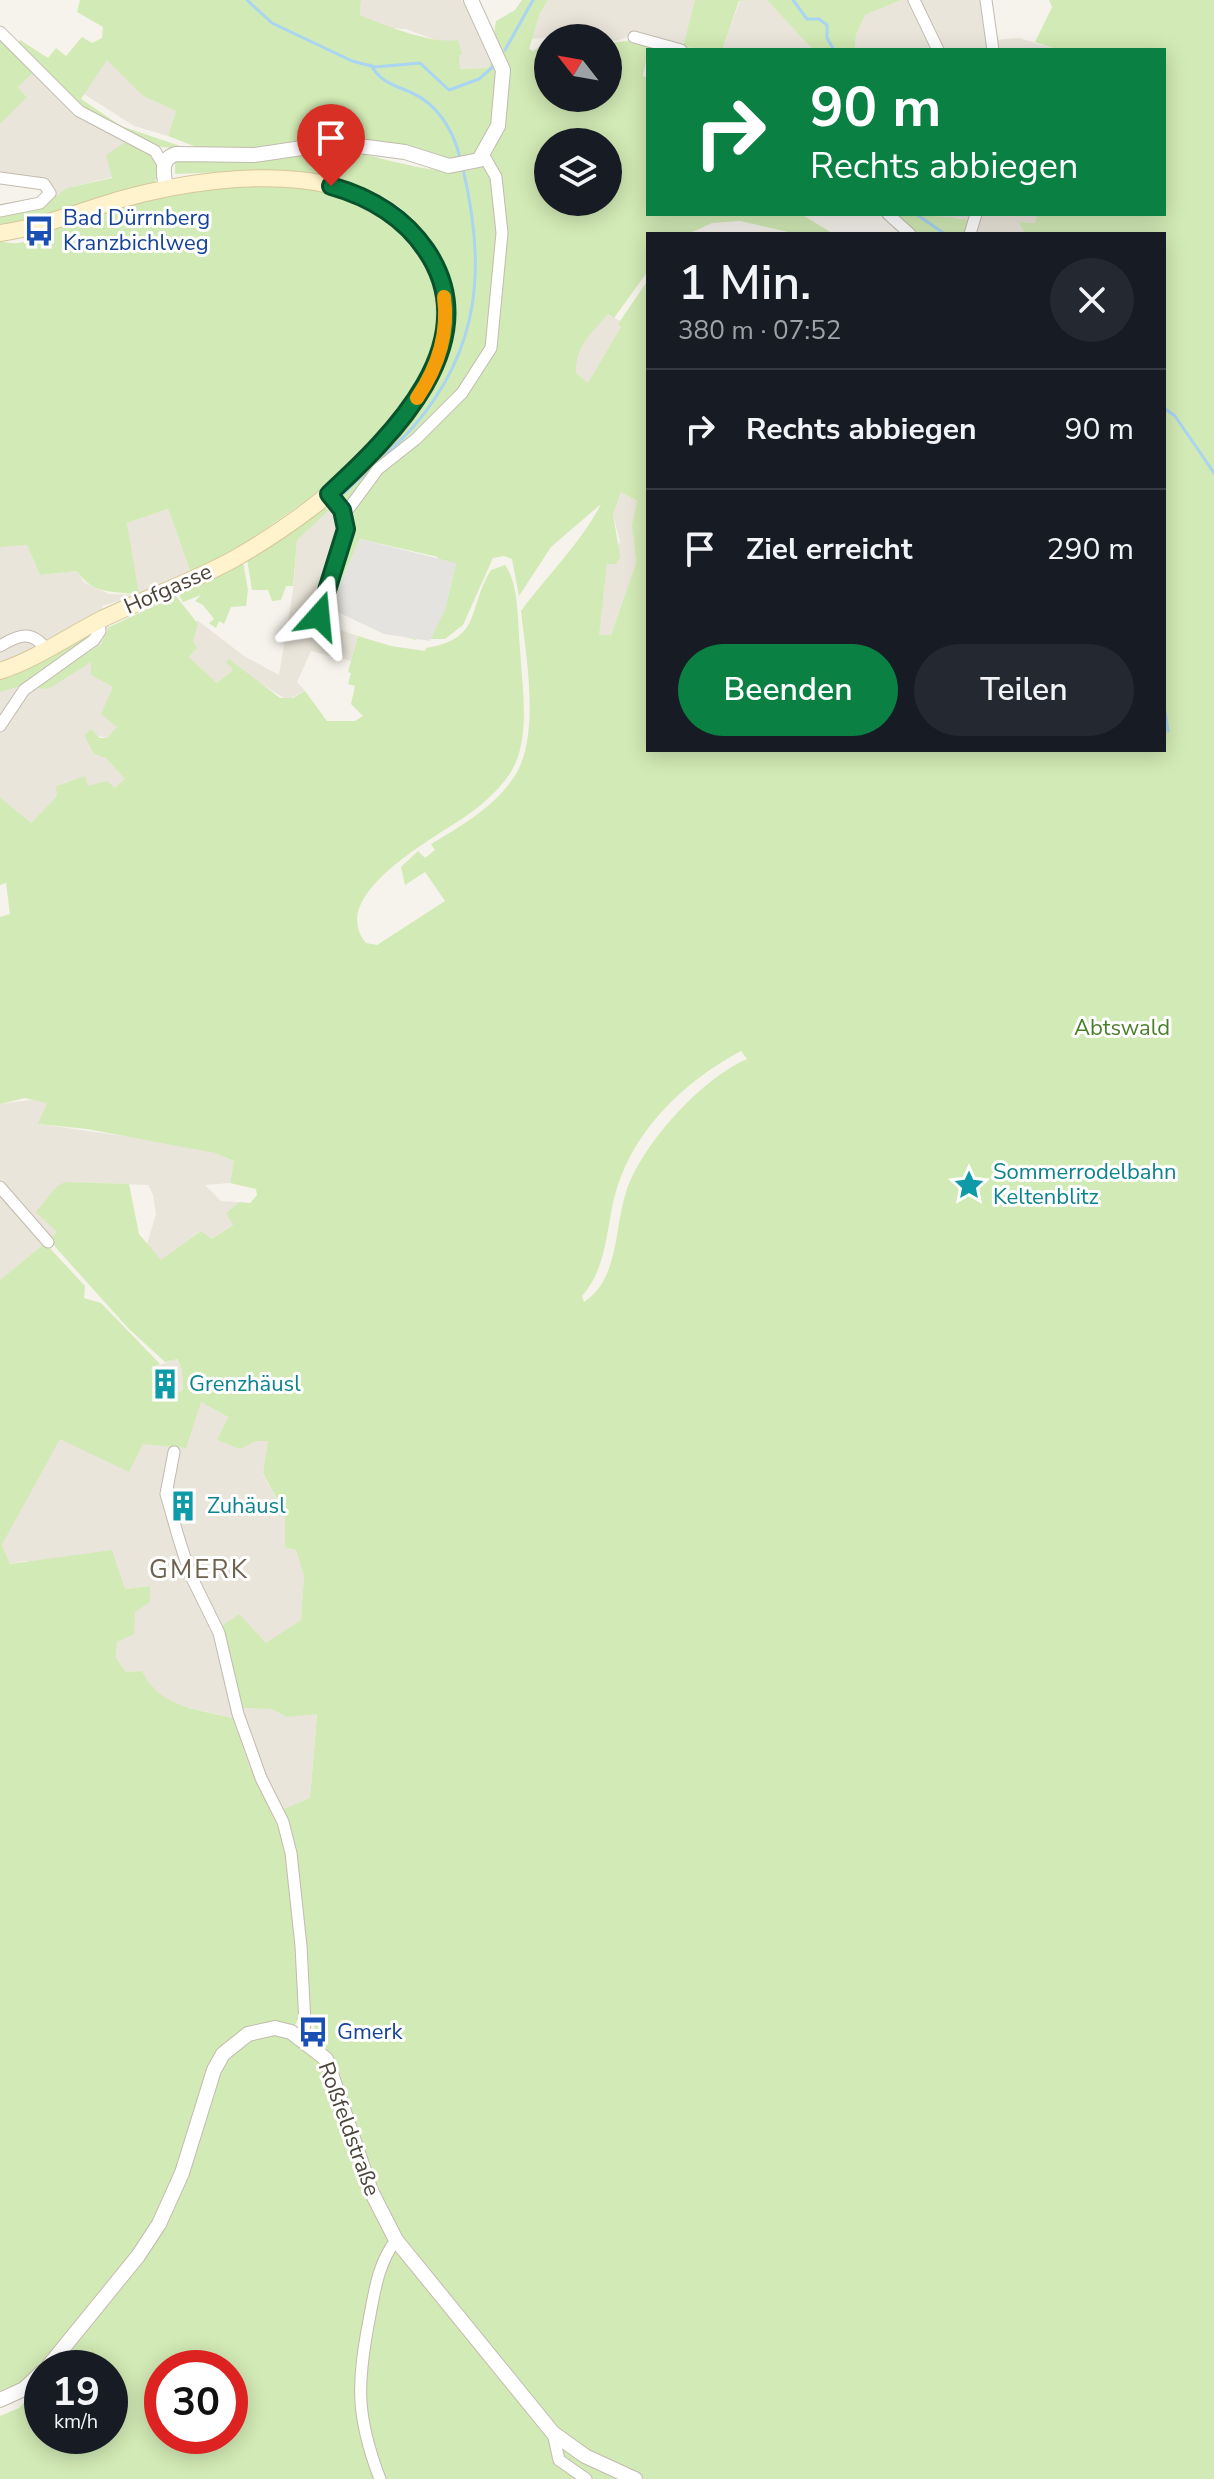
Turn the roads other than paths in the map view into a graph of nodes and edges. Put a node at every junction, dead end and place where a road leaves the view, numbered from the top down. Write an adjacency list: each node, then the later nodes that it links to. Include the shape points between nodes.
1 (471, 0): 11 (street, via 503,70 498,126)
2 (914, 0): 7 (street)
3 (986, 0): 8 (street)
4 (0, 32): 9 (street, via 79,111)
5 (634, 37): 6 (street)
6 (674, 48)
7 (937, 48)
8 (993, 48)
9 (152, 149): 10 (street); 12 (street)
10 (176, 154): 11 (street, via 254,155 336,143 461,166); 12 (street)
11 (484, 156): 20 (street, via 496,177 502,233 491,348 462,393 378,469)
12 (164, 166): 14 (street)
13 (0, 178): 15 (street, via 44,184 50,193 31,206)
14 (166, 189): 18 (main road, Hofgasse); 19 (main road, Hofgasse, via 247,180 331,186 388,211 431,257 446,310 435,367 407,413)
15 (0, 211)
16 (890, 216): 17 (street)
17 (908, 232)
18 (0, 233)
19 (329, 494): 20 (street); 22 (main road, Hofgasse, via 233,559)
20 (344, 515): 21 (street, via 345,537)
21 (319, 616)
22 (99, 621): 24 (main road, Hofgasse); 26 (street, via 94,640 24,690)
23 (0, 646): 24 (street, via 26,634)
24 (47, 650): 25 (main road, Hofgasse)
25 (0, 671)
26 (0, 726)
27 (0, 1187): 28 (street)
28 (48, 1242)
29 (174, 1452): 30 (street, via 166,1494 178,1536 219,1633 238,1714 291,1853 301,1946)
30 (302, 2037): 31 (street, Roßfeldstraße, via 326,2059 371,2191); 32 (street, Roßfeldstraße, via 275,2028 248,2034 223,2054 159,2224)
31 (396, 2240): 35 (street, Roßfeldstraße); 36 (street, via 376,2282 358,2382 364,2431)
32 (62, 2350)
33 (24, 2389): 34 (street)
34 (0, 2400)
35 (553, 2433): 37 (street, via 559,2460); 38 (street, Roßfeldstraße, via 585,2456)
36 (380, 2479)
37 (586, 2479)
38 (635, 2479)

